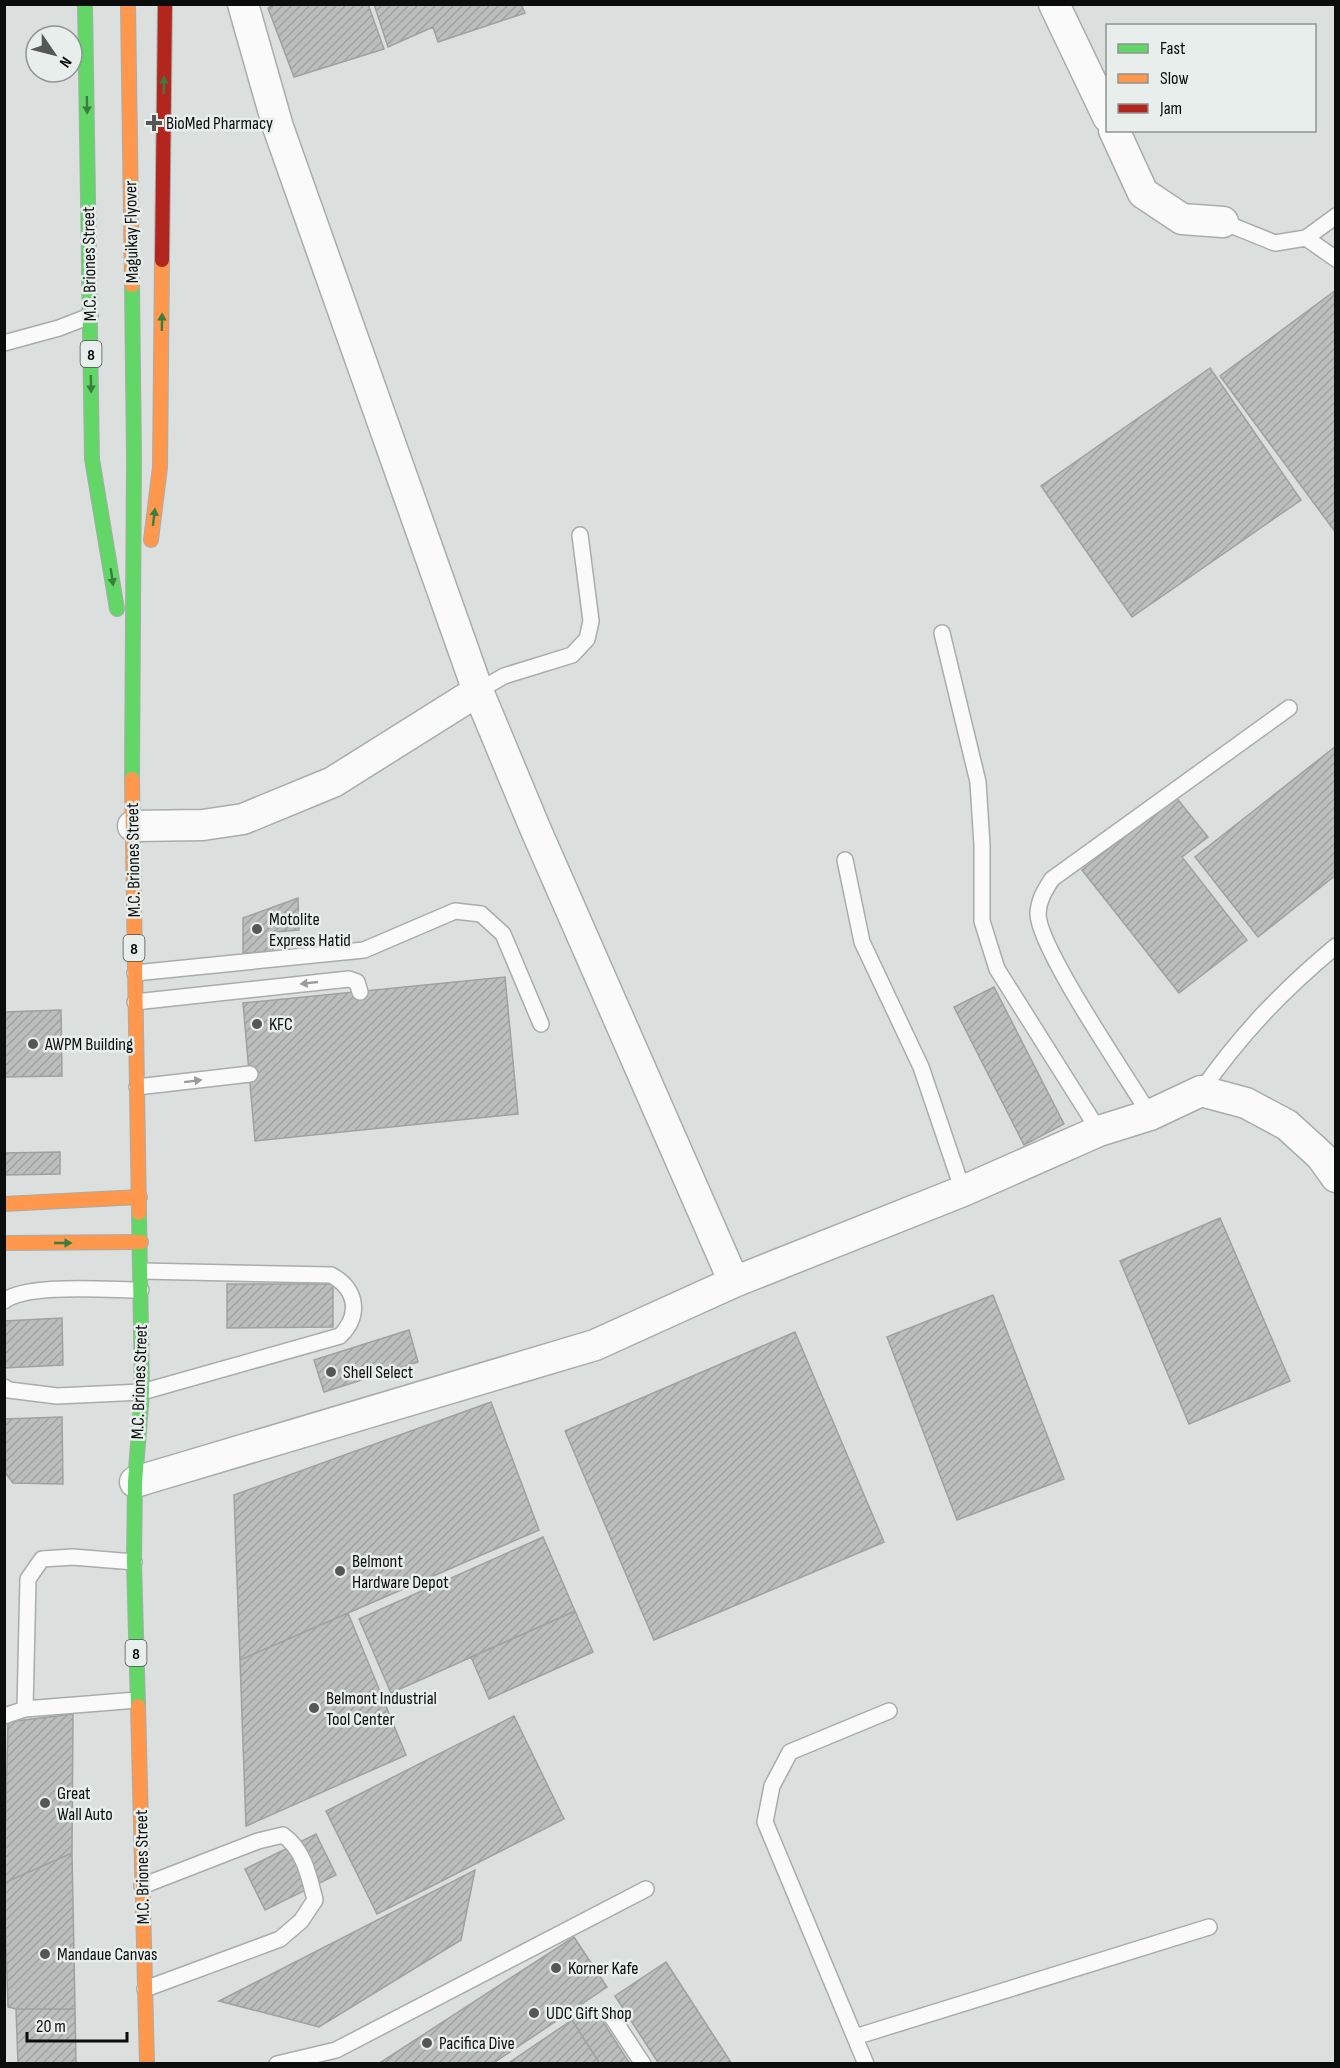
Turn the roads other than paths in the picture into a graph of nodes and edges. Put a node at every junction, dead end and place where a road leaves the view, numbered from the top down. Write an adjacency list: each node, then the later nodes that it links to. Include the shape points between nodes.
1 (86, 4): 12 (main road, M.C. Briones Street / 8, one-way to 12)
2 (128, 4): 14 (main road, Maguikay Flyover / 8)
3 (165, 4): 18 (main road, M.C. Briones Street / 8, one-way to 3, via 160,467)
4 (243, 4): 17 (street, via 278,127)
5 (1054, 4): 6 (street)
6 (1106, 115)
7 (1115, 132): 9 (street, via 1143,193 1182,219)
8 (1335, 216): 10 (lane)
9 (1223, 222): 10 (lane, via 1275,243)
10 (1306, 238): 11 (lane)
11 (1335, 259)
12 (90, 316): 13 (lane); 18 (main road, M.C. Briones Street / 8, one-way to 18, via 93,459)
13 (4, 343)
14 (134, 459): 18 (main road, M.C. Briones Street / 8)
15 (580, 535): 17 (lane, via 591,621 587,639 572,655 504,676)
16 (942, 633): 31 (lane, via 978,782 982,921 997,969)
17 (478, 691): 20 (street, via 333,782 243,819 203,825); 39 (street)
18 (131, 700): 20 (main road, M.C. Briones Street / 8)
19 (1289, 708): 30 (lane, via 1052,879 1041,896 1038,915 1061,970)
20 (133, 826): 23 (main road, M.C. Briones Street / 8)
21 (845, 860): 33 (lane, via 862,942 921,1067)
22 (1335, 946): 29 (lane, via 1288,985 1226,1055)
23 (135, 974): 25 (main road, M.C. Briones Street / 8); 26 (lane, via 364,951 455,911 482,914 503,934)
24 (360, 992): 25 (lane, one-way to 25, via 357,982 349,979)
25 (135, 1002): 28 (main road, M.C. Briones Street / 8)
26 (541, 1024)
27 (249, 1074): 28 (lane, one-way to 27)
28 (137, 1087): 34 (main road, M.C. Briones Street / 8)
29 (1201, 1091): 30 (street); 32 (street, via 1246,1103 1287,1125 1321,1156)
30 (1150, 1115): 31 (street)
31 (1099, 1131): 33 (street)
32 (1335, 1177)
33 (963, 1191): 39 (street)
34 (140, 1197): 35 (main road); 36 (main road, M.C. Briones Street / 8)
35 (4, 1204)
36 (141, 1242): 37 (main road, one-way to 36); 38 (main road, M.C. Briones Street / 8)
37 (4, 1243)
38 (141, 1271): 40 (main road, M.C. Briones Street / 8); 43 (lane, via 331,1275 342,1281 354,1303 349,1327 340,1336)
39 (734, 1282): 44 (street, via 596,1345)
40 (141, 1290): 41 (lane, via 32,1290); 43 (main road, M.C. Briones Street / 8)
41 (4, 1301)
42 (4, 1387): 43 (lane, via 57,1396)
43 (142, 1392): 44 (main road, M.C. Briones Street / 8)
44 (135, 1482): 45 (main road, M.C. Briones Street / 8)
45 (134, 1562): 46 (main road, M.C. Briones Street / 8); 47 (lane, via 74,1557 42,1559 28,1579)
46 (137, 1700): 47 (lane); 50 (main road, M.C. Briones Street / 8)
47 (25, 1709): 49 (lane)
48 (889, 1711): 55 (lane, via 790,1752 772,1786 765,1822)
49 (4, 1716)
50 (142, 1886): 53 (main road, M.C. Briones Street / 8); 53 (lane, via 283,1835 294,1843 307,1869 315,1900 301,1921 280,1939)
51 (646, 1889): 57 (lane, via 336,2050)
52 (1209, 1927): 55 (lane)
53 (145, 1989): 56 (main road, M.C. Briones Street / 8)
54 (612, 2017): 58 (lane)
55 (855, 2037): 59 (lane)
56 (147, 2064)
57 (277, 2064)
58 (643, 2064)
59 (866, 2064)

